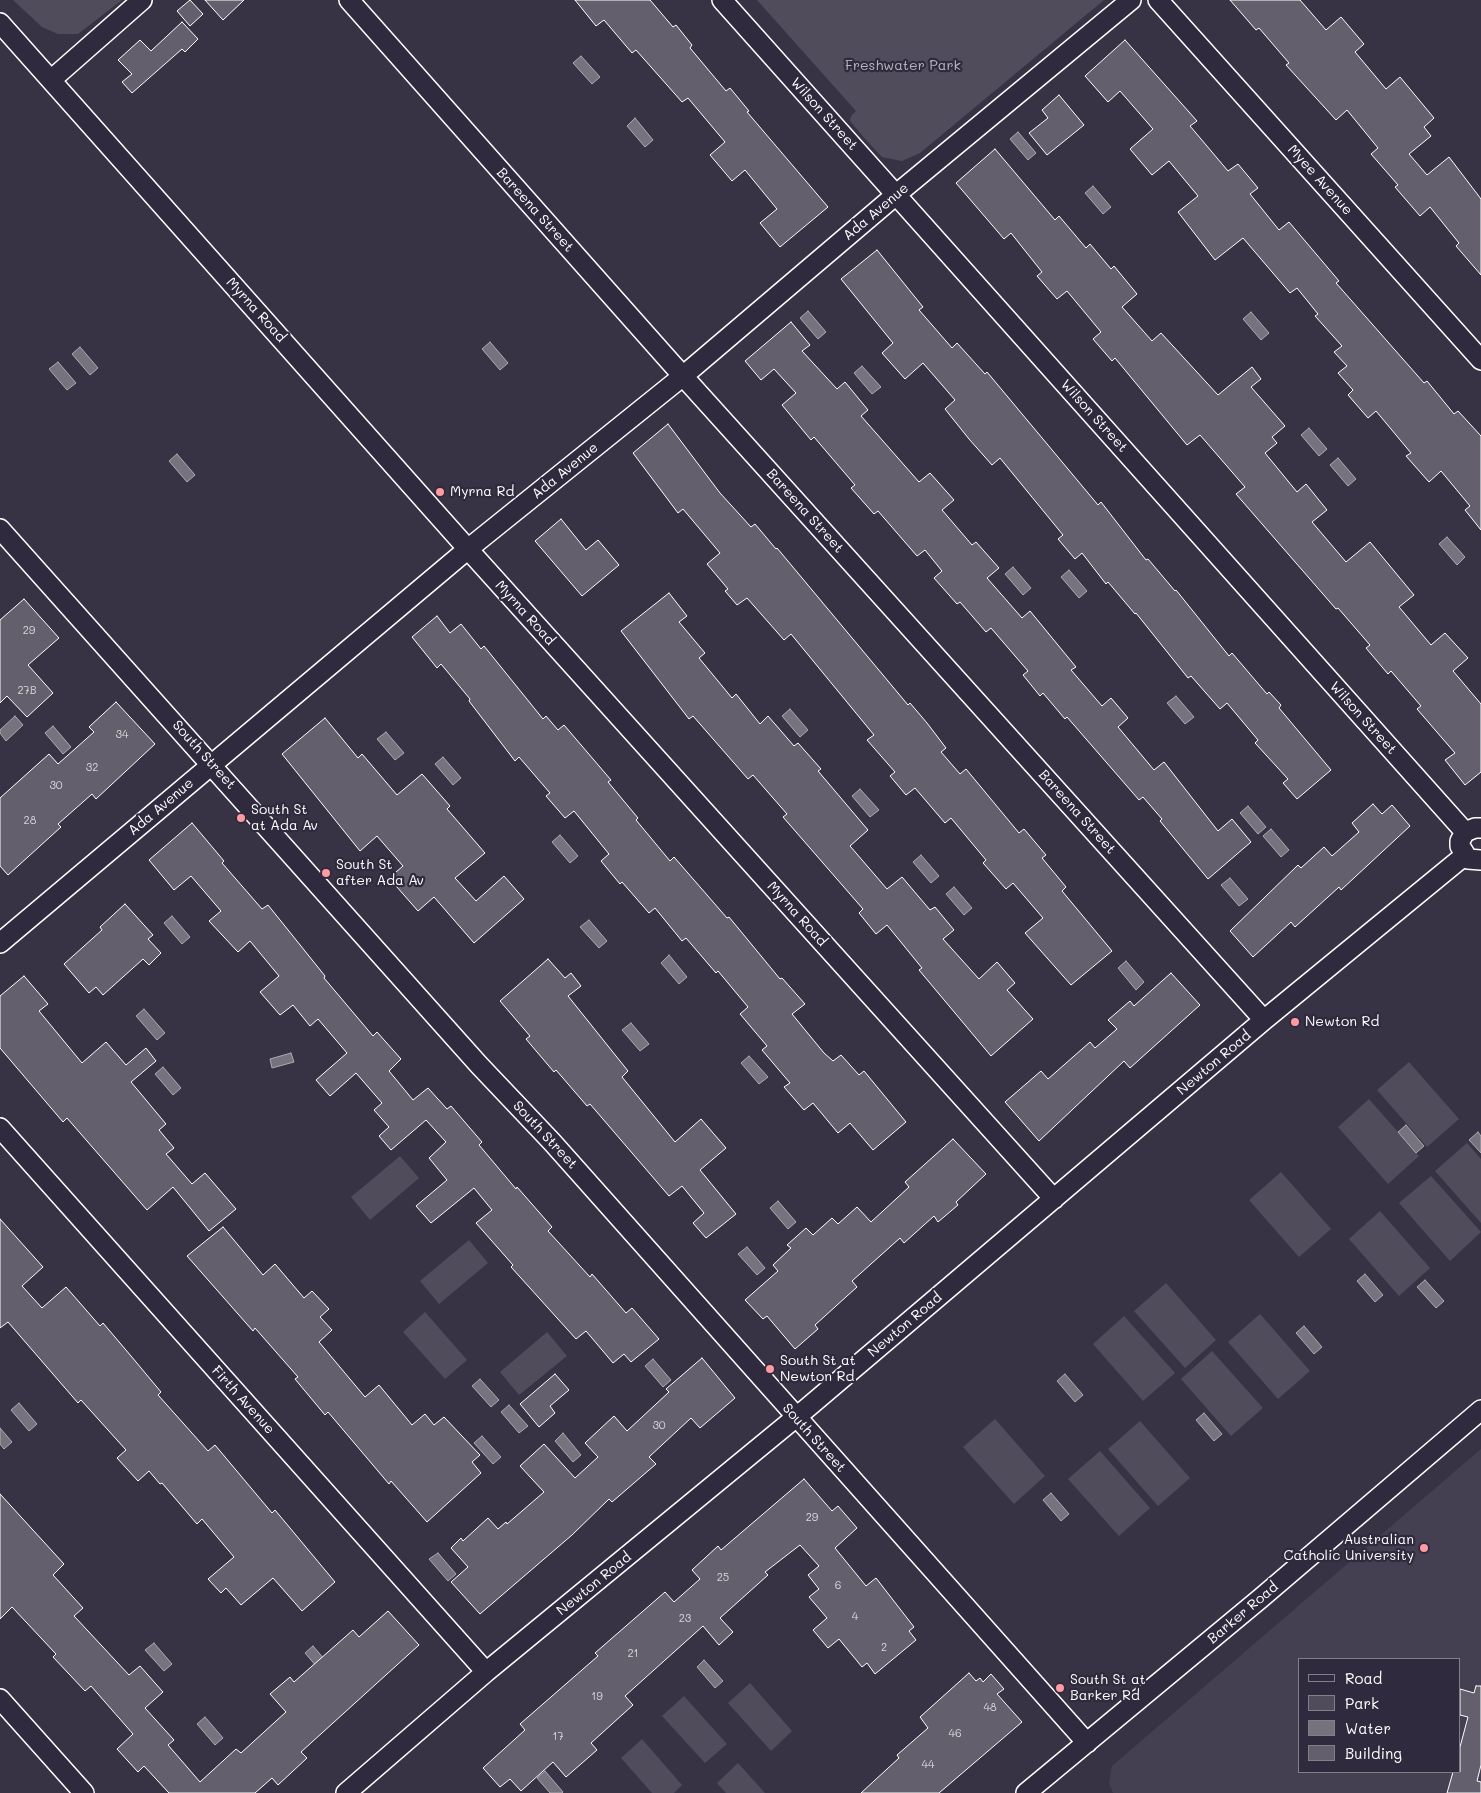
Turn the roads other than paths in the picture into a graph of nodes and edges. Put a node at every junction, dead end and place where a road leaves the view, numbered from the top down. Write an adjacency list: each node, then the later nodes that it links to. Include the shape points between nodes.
1 (142, 0): 7 (street)
2 (349, 0): 10 (street, Bareena Street)
3 (722, 0): 8 (street, Wilson Street)
4 (1131, 0): 8 (street, Ada Avenue)
5 (1158, 0): 9 (street, Myee Avenue)
6 (0, 23): 7 (street, Myrna Road)
7 (51, 80): 13 (street, Myrna Road)
8 (896, 195): 10 (street, Ada Avenue); 15 (street, Wilson Street)
9 (1481, 360)
10 (683, 376): 13 (street, Ada Avenue); 18 (street, Bareena Street)
11 (0, 529): 12 (street, South Street)
12 (6, 548): 14 (street, South Street)
13 (468, 549): 14 (street, Ada Avenue); 20 (street, Myrna Road)
14 (212, 764): 17 (street, Ada Avenue); 22 (street, South Street)
15 (1473, 830): 16 (street, via 1460,841)
16 (1472, 858): 18 (street, Newton Road)
17 (0, 943)
18 (1264, 1020): 20 (street, Newton Road)
19 (0, 1128): 23 (street, Firth Avenue)
20 (1054, 1199): 22 (street, Newton Road)
21 (1481, 1410): 25 (street, Barker Road)
22 (795, 1417): 23 (street, Newton Road); 25 (street, South Street)
23 (486, 1672): 27 (street, Newton Road)
24 (0, 1698): 26 (street)
25 (1087, 1743): 28 (street, Barker Road)
26 (84, 1793)
27 (346, 1793)
28 (1026, 1793)

